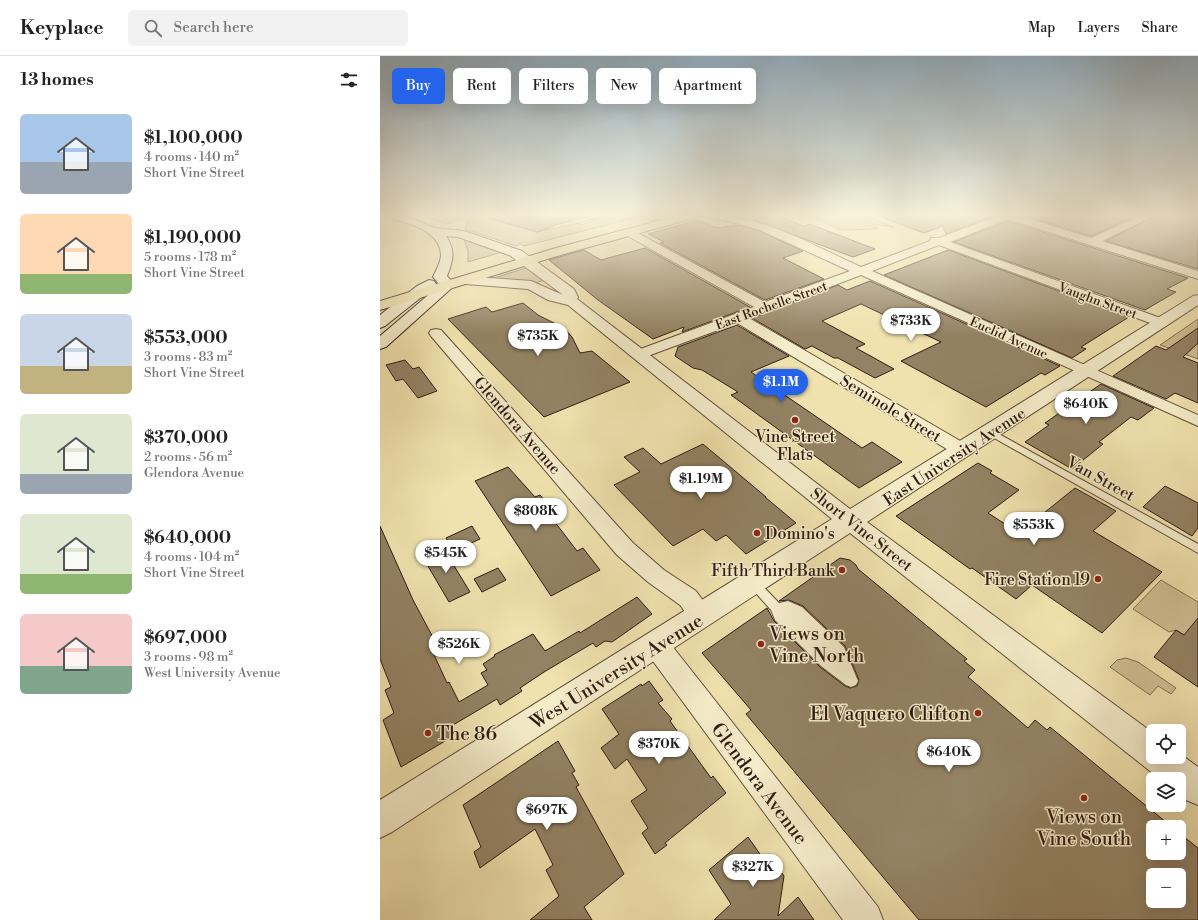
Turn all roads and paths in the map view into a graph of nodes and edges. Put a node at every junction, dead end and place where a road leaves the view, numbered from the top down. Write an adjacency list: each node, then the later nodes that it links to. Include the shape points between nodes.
1 (447, 254): 14 (street)
2 (516, 254): 10 (street, Short Vine Street)
3 (531, 254): 10 (main road)
4 (535, 254): 10 (main road)
5 (669, 254): 20 (street)
6 (822, 254): 11 (street, Euclid Avenue)
7 (908, 254): 11 (street, East Rochelle Street)
8 (974, 254): 23 (street, Vaughn Street)
9 (1131, 254): 12 (street)
10 (523, 257): 13 (main road); 14 (main road); 18 (street, Short Vine Street, via 568,292)
11 (862, 272): 20 (street, East Rochelle Street); 27 (street, Euclid Avenue)
12 (1198, 275)
13 (465, 280): 14 (main road); 18 (street, Short Vine Street, via 531,285 553,297)
14 (444, 281): 15 (main road); 16 (main road); 25 (street)
15 (380, 295)
16 (410, 297): 19 (main road); 22 (street)
17 (1198, 299): 23 (street, East University Avenue)
18 (573, 302): 26 (street, Short Vine Street)
19 (380, 306)
20 (764, 307): 21 (street, East Rochelle Street)
21 (737, 317): 26 (street, East Rochelle Street); 30 (street, Seminole Street)
22 (380, 323)
23 (1161, 323): 27 (street, East University Avenue)
24 (436, 333): 34 (street, Glendora Avenue, via 625,549 656,576 688,598)
25 (380, 344)
26 (640, 354): 31 (street, Short Vine Street)
27 (1086, 371): 28 (street, Euclid Avenue); 29 (street, East University Avenue)
28 (1198, 421)
29 (990, 432): 30 (street, East University Avenue); 32 (lane, Van Street)
30 (962, 450): 31 (street, East University Avenue)
31 (852, 521): 33 (street, West University Avenue); 37 (street, Short Vine Street)
32 (1198, 549)
33 (753, 583): 34 (street, West University Avenue); 36 (lane, via 777,608 779,616 826,662)
34 (702, 616): 35 (street, West University Avenue)
35 (656, 645): 40 (street, West University Avenue); 41 (street, Glendora Avenue)
36 (851, 681)
37 (1146, 748)
38 (1167, 764): 39 (street)
39 (1198, 788)
40 (380, 820)
41 (865, 920)

